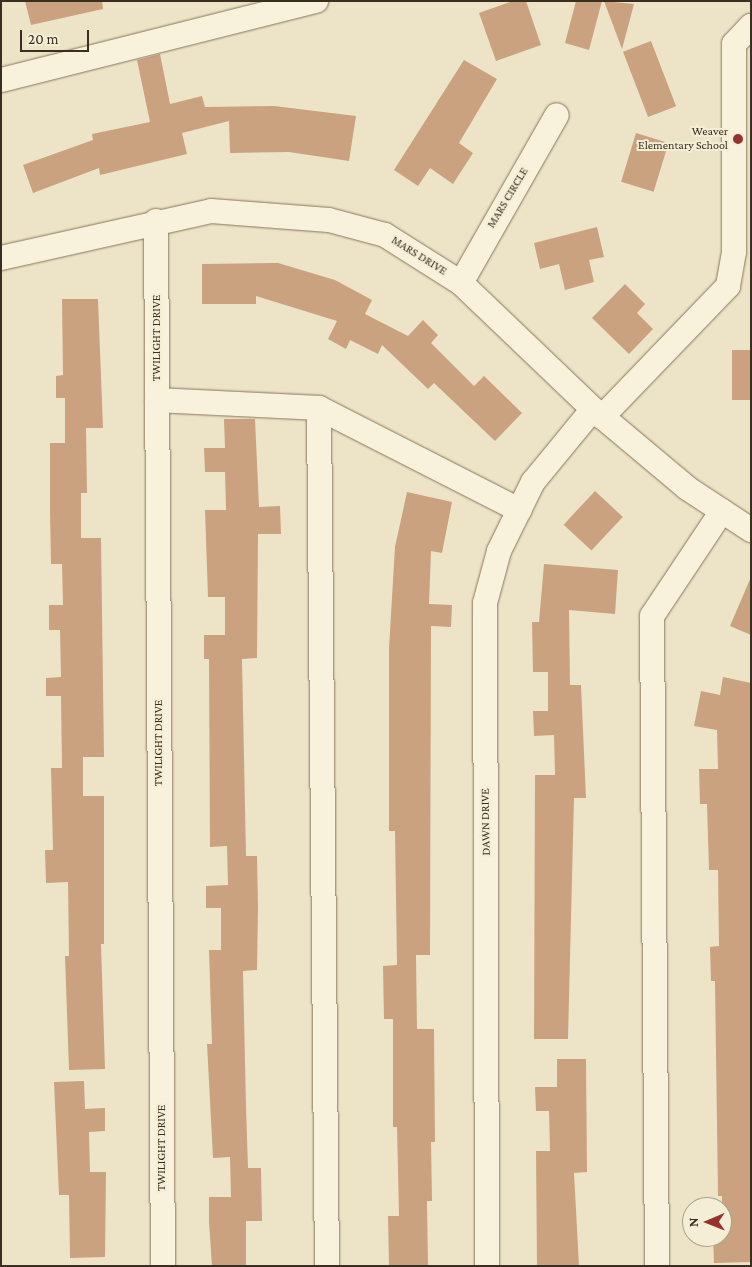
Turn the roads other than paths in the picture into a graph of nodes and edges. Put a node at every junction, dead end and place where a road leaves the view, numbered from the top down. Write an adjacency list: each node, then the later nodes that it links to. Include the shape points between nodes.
1 (316, 1): 3 (street)
2 (751, 26): 10 (street, DAWN DRIVE, via 734,44 734,252 728,286)
3 (1, 80)
4 (558, 115): 7 (street, MARS CIRCLE)
5 (156, 221): 6 (street, MARS DRIVE); 7 (street, MARS DRIVE, via 211,211 329,220 385,235); 8 (street, TWILIGHT DRIVE)
6 (1, 258)
7 (461, 283): 10 (street, MARS DRIVE)
8 (157, 400): 9 (street); 14 (street, TWILIGHT DRIVE)
9 (319, 408): 11 (street); 15 (street)
10 (598, 413): 11 (street, DAWN DRIVE, via 532,482); 12 (street, MARS DRIVE, via 687,488)
11 (519, 510): 16 (street, DAWN DRIVE, via 499,552 485,603)
12 (722, 511): 13 (street, MARS DRIVE); 17 (street, via 652,616)
13 (751, 530)
14 (162, 1266)
15 (327, 1266)
16 (487, 1266)
17 (657, 1266)

